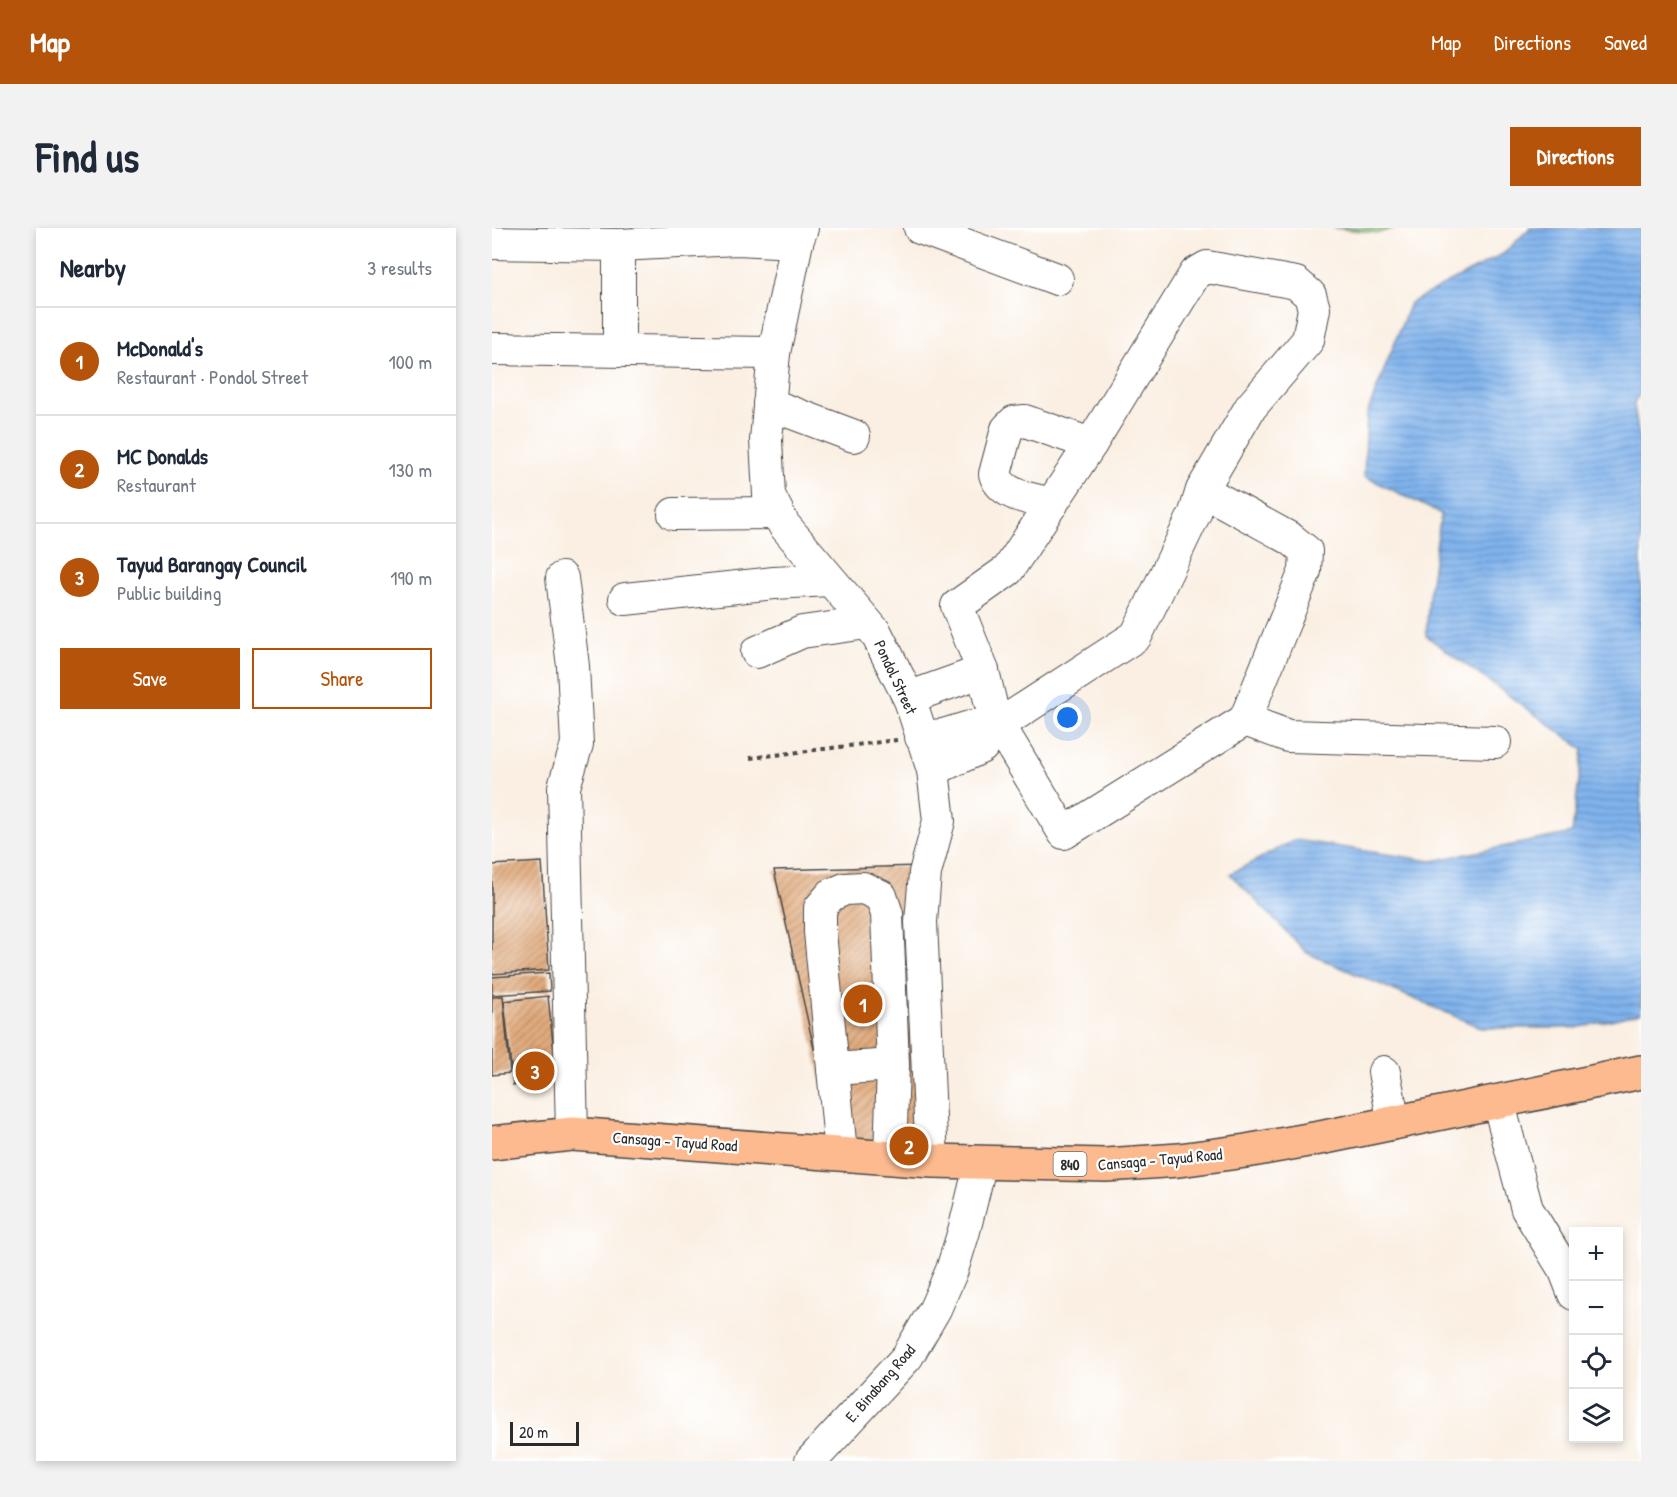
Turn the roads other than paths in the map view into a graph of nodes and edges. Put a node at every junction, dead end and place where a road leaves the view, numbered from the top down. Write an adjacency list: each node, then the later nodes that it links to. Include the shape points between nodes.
1 (920, 228): 5 (street)
2 (800, 235): 4 (street); 8 (street, Pondol Street)
3 (492, 243): 4 (street)
4 (619, 245): 7 (street)
5 (1057, 279)
6 (492, 349): 7 (street)
7 (619, 350): 8 (street)
8 (774, 353): 9 (street, Pondol Street)
9 (769, 404): 10 (street); 14 (street, Pondol Street, via 769,495)
10 (854, 436)
11 (1091, 444): 12 (street, via 1196,274 1207,267 1296,283 1310,295 1314,309 1308,340 1250,408); 13 (street); 13 (street, via 1025,421 1014,422 1006,429 995,474 997,481 1018,495)
12 (1202, 490): 23 (street, via 1306,551 1305,571); 24 (street, via 1195,513 1136,636)
13 (1052, 504): 21 (street, via 1008,570 957,606)
14 (778, 513): 15 (street); 17 (street, Pondol Street)
15 (674, 514)
16 (562, 578): 34 (street, via 573,666 577,744 564,787)
17 (830, 580): 18 (street); 19 (street, Pondol Street)
18 (625, 599)
19 (867, 623): 20 (street, via 802,632); 22 (street, Pondol Street)
20 (757, 652)
21 (983, 671): 22 (street); 24 (street)
22 (910, 700): 25 (street, Pondol Street)
23 (1245, 720): 24 (street, via 1064,833); 26 (street, via 1288,736)
24 (999, 725): 25 (street); 27 (street, via 982,747)
25 (921, 737): 27 (street, Pondol Street)
26 (1495, 742)
27 (933, 770): 38 (street, Pondol Street, via 939,821 925,873 921,922)
28 (893, 1065): 29 (street); 29 (street, via 888,914 881,896 863,888 845,889 831,895 820,908); 37 (street)
29 (833, 1069): 36 (street)
30 (1384, 1072): 33 (street)
31 (1641, 1072): 32 (highway, Cansaga - Tayud Road / 840)
32 (1498, 1101): 33 (highway, Cansaga - Tayud Road / 840); 40 (street, via 1527,1209)
33 (1394, 1123): 39 (highway, Cansaga - Tayud Road / 840, via 1179,1160 1106,1165)
34 (572, 1134): 35 (highway, Cansaga - Tayud Road / 840); 36 (highway, Cansaga - Tayud Road / 840)
35 (492, 1143)
36 (841, 1154): 37 (highway, Cansaga - Tayud Road / 840)
37 (890, 1157): 38 (highway, Cansaga - Tayud Road / 840)
38 (932, 1161): 39 (highway, Cansaga - Tayud Road / 840)
39 (981, 1162): 41 (street, E. Binabang Road, via 952,1270 935,1309 906,1357)
40 (1569, 1281)
41 (811, 1461)

